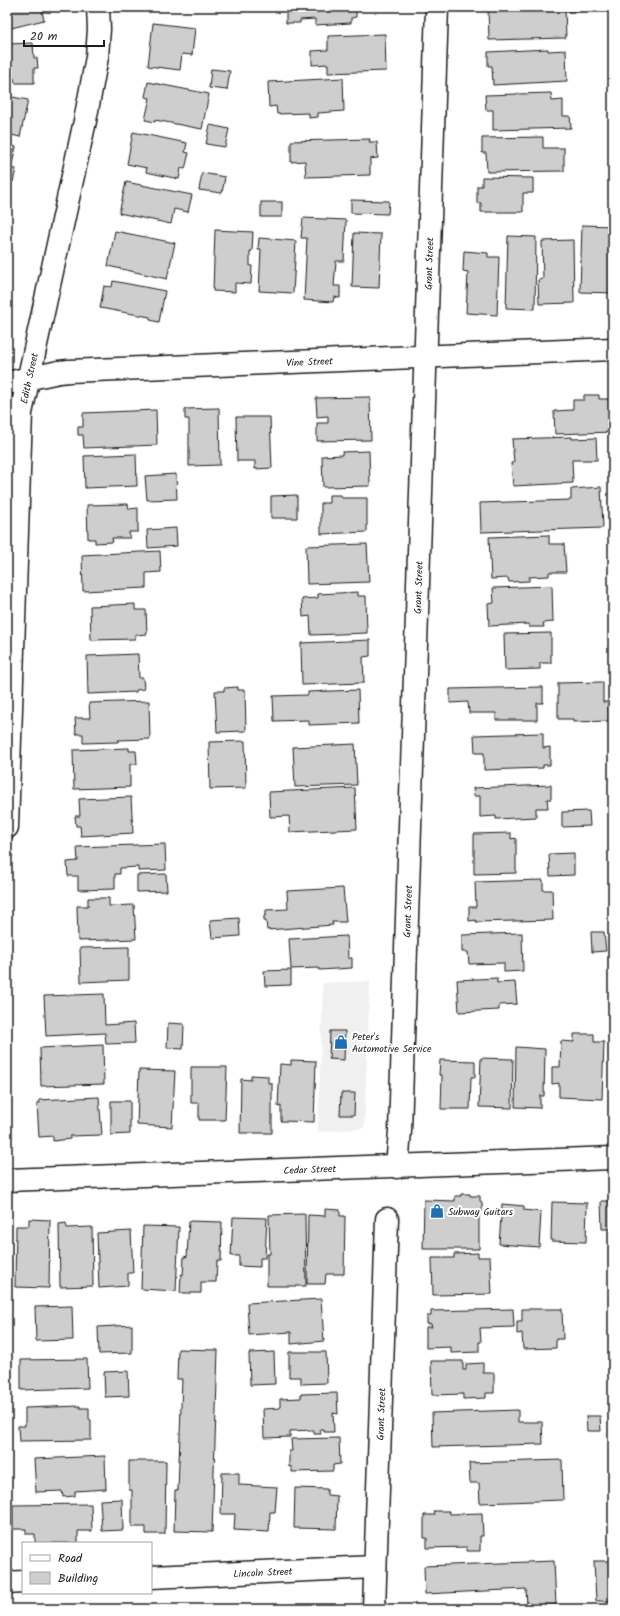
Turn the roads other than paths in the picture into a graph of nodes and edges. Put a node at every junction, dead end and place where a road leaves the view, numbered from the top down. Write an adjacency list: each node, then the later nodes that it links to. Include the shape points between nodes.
1 (98, 7): 5 (street, Edith Street, via 96,64)
2 (437, 7): 4 (street, Grant Street)
3 (613, 349): 4 (street, Vine Street)
4 (426, 357): 5 (street, Vine Street, via 68,371); 10 (street, Grant Street, via 401,1115)
5 (28, 378): 6 (street, Vine Street); 7 (street, Edith Street, via 21,413)
6 (7, 383)
7 (8, 786): 8 (street, Edith Street)
8 (7, 827)
9 (613, 1158): 10 (street, Cedar Street)
10 (397, 1167): 11 (street, Cedar Street)
11 (7, 1180)
12 (387, 1219): 13 (street, Grant Street)
13 (375, 1567): 14 (street, Lincoln Street); 17 (street, Grant Street)
14 (152, 1577)
15 (22, 1582): 16 (street)
16 (7, 1583)
17 (374, 1609)

